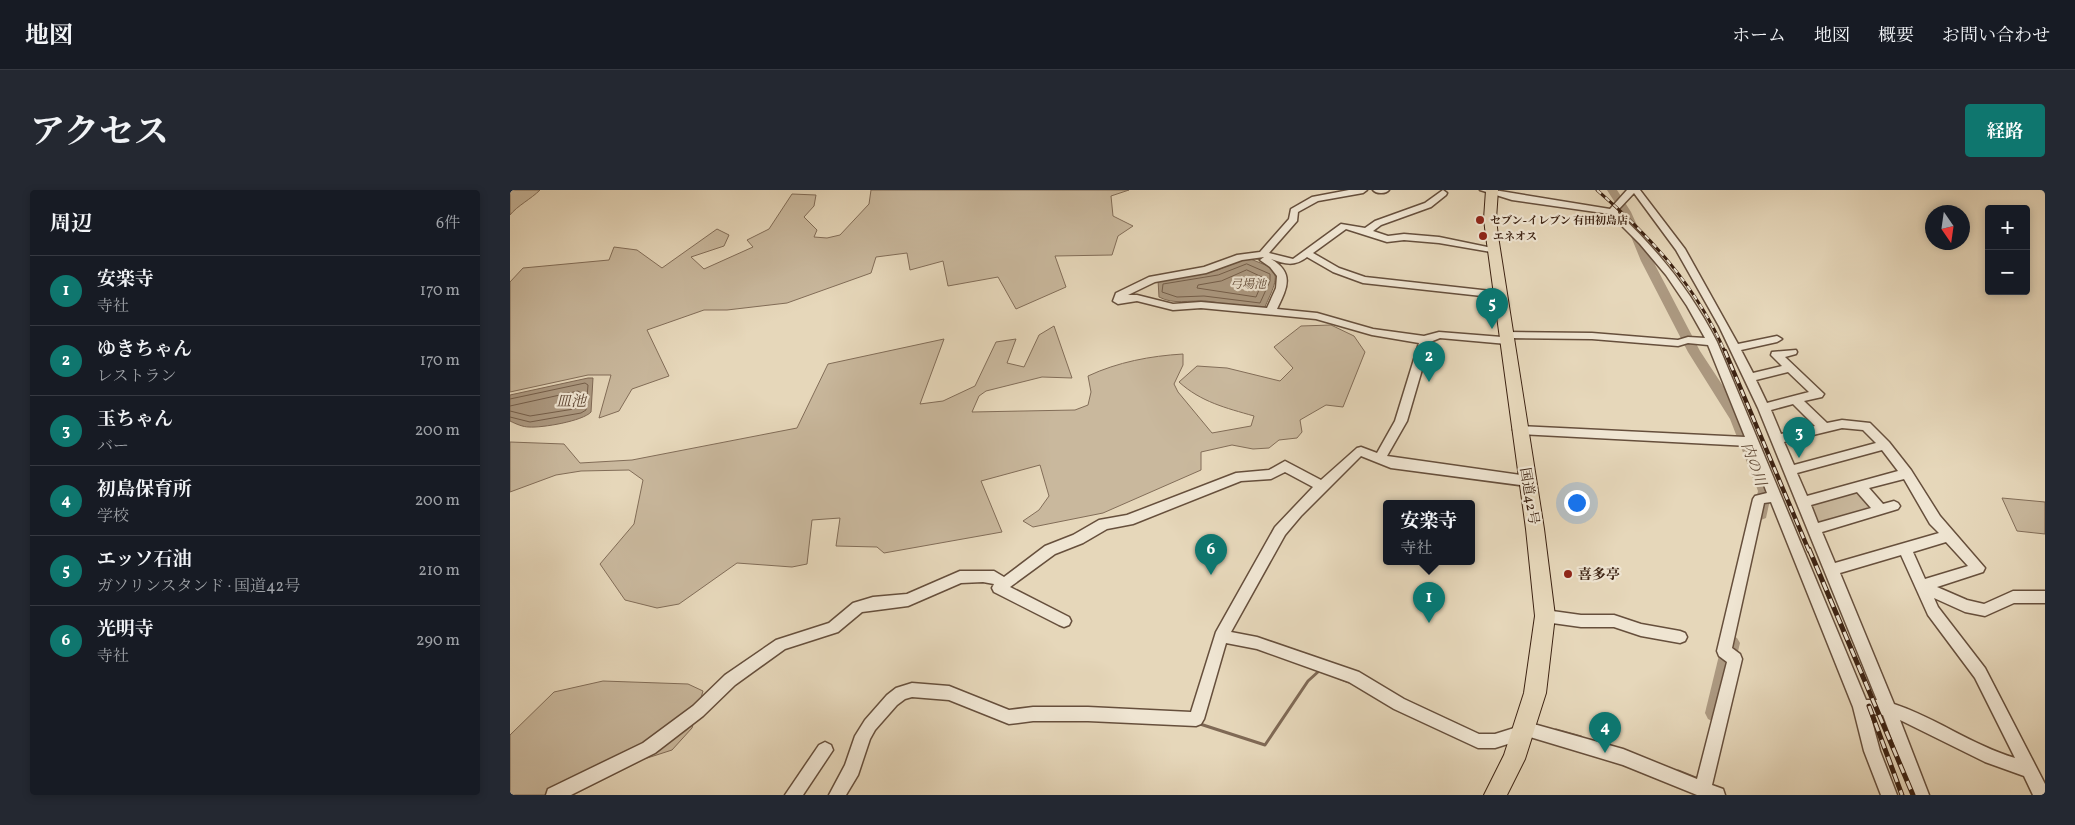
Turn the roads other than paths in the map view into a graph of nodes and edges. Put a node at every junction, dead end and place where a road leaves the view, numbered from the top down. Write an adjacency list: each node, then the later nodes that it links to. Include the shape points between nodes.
1 (1363, 190): 12 (street, via 1315,199 1294,211 1294,219)
2 (1377, 190): 3 (street)
3 (1385, 190)
4 (1490, 190): 7 (street, via 1512,197); 9 (highway, 国道42号)
5 (1636, 190): 7 (street, via 1630,192); 19 (street, via 1680,249)
6 (1443, 191): 8 (street, via 1428,205)
7 (1613, 212): 18 (street, via 1675,278 1698,312)
8 (1364, 231): 9 (street, via 1387,239 1438,240); 10 (street, via 1344,226)
9 (1494, 252): 13 (highway, 国道42号)
10 (1306, 253): 12 (street, via 1290,262); 13 (street, via 1336,270 1363,280)
11 (1251, 254): 12 (street); 14 (street, via 1276,266 1282,273); 14 (street, via 1206,270 1146,281 1120,295 1118,301 1138,298 1176,307 1200,305)
12 (1263, 254)
13 (1500, 295): 15 (highway, 国道42号)
14 (1271, 311): 17 (street, via 1317,316 1372,332)
15 (1507, 338): 17 (street, via 1439,335); 18 (street, via 1607,337 1678,343 1688,340); 26 (highway, 国道42号)
16 (1777, 339): 19 (street)
17 (1425, 340): 30 (street, via 1401,421)
18 (1712, 342): 28 (street)
19 (1734, 348): 22 (street)
20 (1792, 352): 21 (street, via 1776,355)
21 (1790, 368): 22 (street); 23 (street, via 1818,394)
22 (1749, 378): 24 (street)
23 (1796, 400): 24 (street); 25 (street)
24 (1764, 408): 27 (street)
25 (1824, 428): 27 (street); 29 (street, via 1862,424)
26 (1519, 430): 28 (street); 33 (highway, 国道42号)
27 (1778, 439): 31 (street)
28 (1752, 442): 36 (street)
29 (1884, 445): 31 (street); 32 (street)
30 (1380, 458): 33 (street, via 1422,468); 34 (street, via 1357,452)
31 (1791, 470): 37 (street)
32 (1907, 473): 35 (street); 41 (street, via 1930,513)
33 (1527, 481): 47 (highway, 国道42号)
34 (1323, 486): 44 (street, via 1285,466 1271,474 1246,474 1128,520 1100,526 1050,550); 49 (street, via 1280,531)
35 (1859, 486): 37 (street); 39 (street)
36 (1775, 497): 51 (street); 56 (street, via 1759,499 1724,651 1735,659)
37 (1803, 502): 40 (street)
38 (1894, 506): 39 (street)
39 (1881, 510): 40 (street)
40 (1814, 529): 43 (street)
41 (1948, 536): 42 (street); 45 (street, via 1978,568)
42 (1904, 549): 43 (street); 45 (street)
43 (1832, 570): 52 (street)
44 (1003, 583): 48 (street, via 999,588); 57 (street, via 989,577 960,577 908,600 858,607 833,628 781,644 730,680 698,711 649,748)
45 (1922, 586): 46 (street, via 1965,606 1985,610 2013,597); 55 (street, via 1933,611 1980,673)
46 (2045, 596)
47 (1545, 616): 50 (street, via 1614,621); 53 (highway, 国道42号, via 1540,668)
48 (1064, 622)
49 (1221, 636): 53 (street, via 1257,643 1354,677 1399,704 1478,741 1495,741); 59 (street, via 1196,719 1088,714 1009,717 949,693 927,689 901,693 866,731 852,769)
50 (1680, 637)
51 (1861, 707): 52 (street); 61 (street, via 1872,751)
52 (1887, 708): 55 (street, via 1942,732 1985,756); 62 (street)
53 (1524, 732): 56 (street, via 1530,730 1623,757); 60 (highway, 国道42号)
54 (825, 750): 58 (street)
55 (2027, 769): 63 (street)
56 (1700, 791)
57 (554, 795)
58 (793, 795)
59 (837, 795)
60 (1495, 795)
61 (1889, 795)
62 (1921, 795)
63 (2042, 795)

